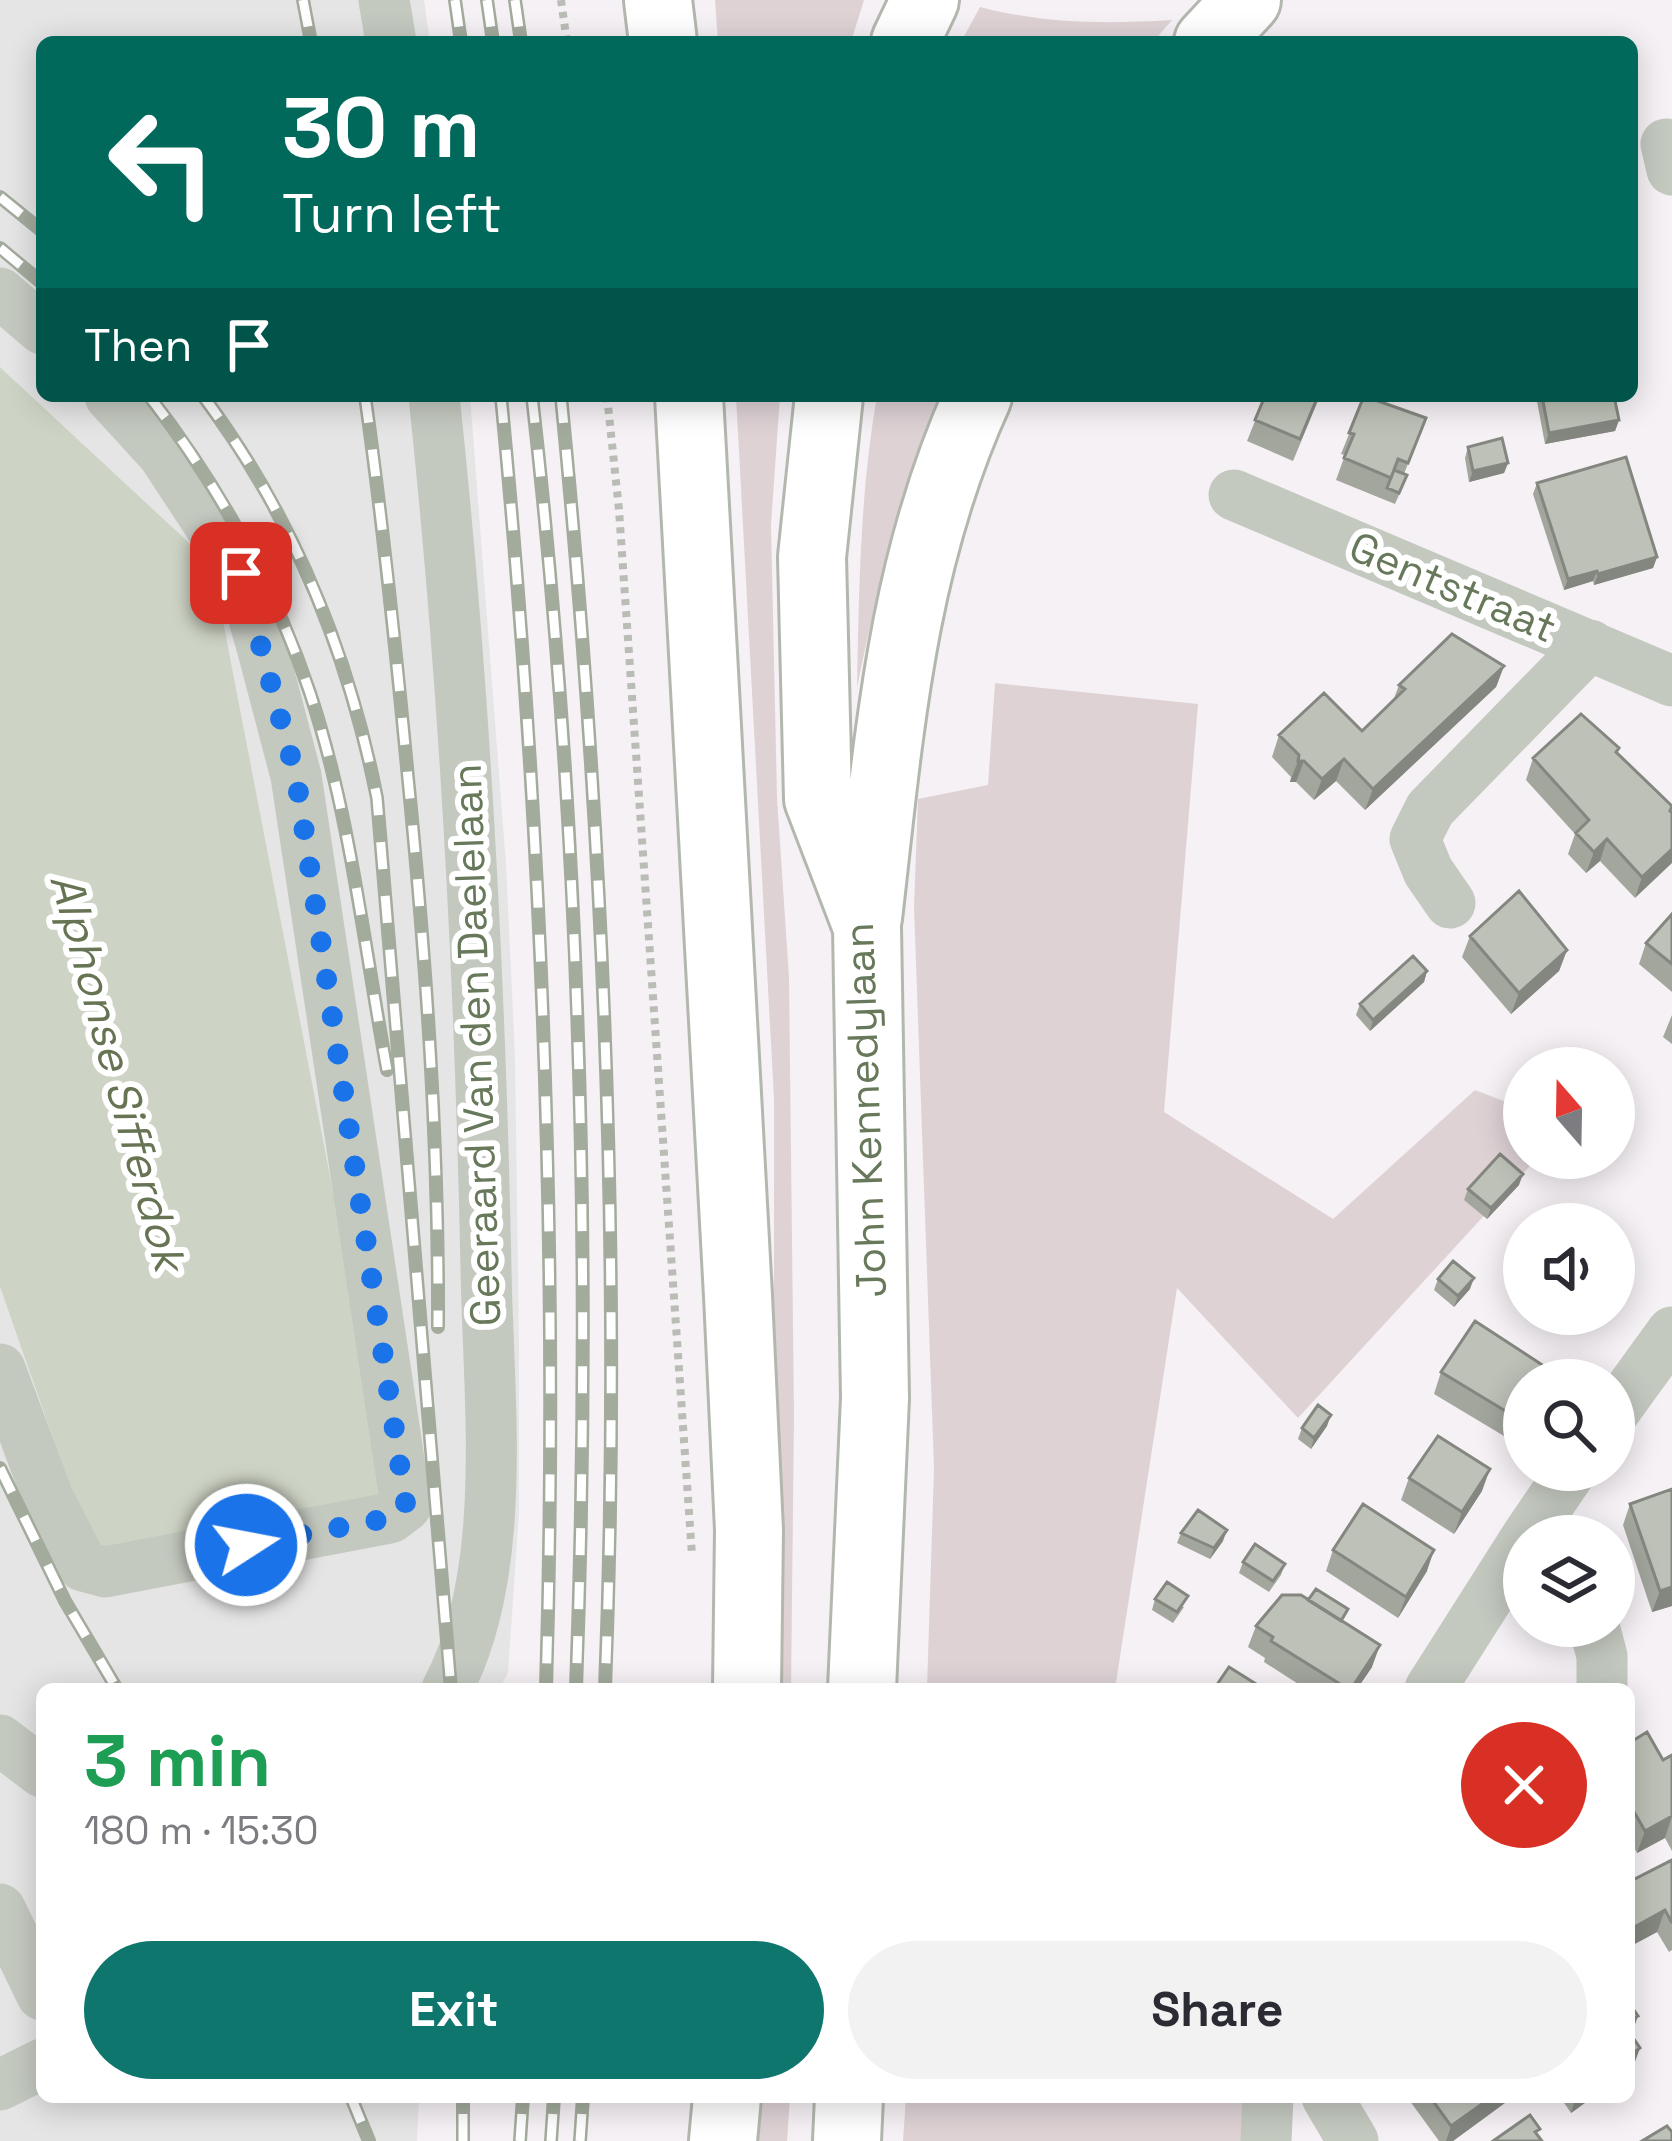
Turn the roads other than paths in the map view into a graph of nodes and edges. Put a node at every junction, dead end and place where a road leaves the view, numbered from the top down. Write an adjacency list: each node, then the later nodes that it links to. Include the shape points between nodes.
1 (384, 0): 5 (street)
2 (658, 0): 6 (highway)
3 (925, 0): 7 (highway)
4 (1247, 0): 8 (highway)
5 (390, 36)
6 (662, 36)
7 (908, 36)
8 (1214, 36)
9 (0, 293): 10 (street)
10 (36, 324)
11 (115, 402): 22 (street, via 163,454 241,573 296,776 406,1506 390,1518 104,1572 82,1566)
12 (435, 402): 26 (street, Geeraard Van den Daelelaan, via 476,899 489,1445 484,1577)
13 (688, 402): 27 (highway, via 738,1295)
14 (828, 402): 20 (highway, John Kennedylaan, via 812,557 818,799)
15 (976, 402): 20 (highway, via 928,528 903,630)
16 (1234, 494): 17 (street, Gentstraat)
17 (1590, 644): 18 (street, Gentstraat); 19 (street, via 1430,808 1415,839)
18 (1672, 681)
19 (1450, 903)
20 (867, 927): 28 (highway, John Kennedylaan, via 875,1398)
21 (1672, 1332): 23 (street)
22 (0, 1369)
23 (1635, 1383)
24 (1503, 1580): 29 (street)
25 (1599, 1647): 30 (street)
26 (450, 1683)
27 (747, 1683)
28 (862, 1683)
29 (1434, 1683)
30 (1602, 1683)
31 (0, 1740): 32 (street)
32 (36, 1767)
33 (0, 1909): 34 (street)
34 (36, 1983)
35 (36, 2067): 36 (street)
36 (0, 2085)
37 (726, 2103): 41 (highway)
38 (849, 2103): 42 (highway)
39 (1268, 2103): 43 (street)
40 (1331, 2103): 44 (street)
41 (723, 2141)
42 (847, 2141)
43 (1266, 2141)
44 (1353, 2141)

